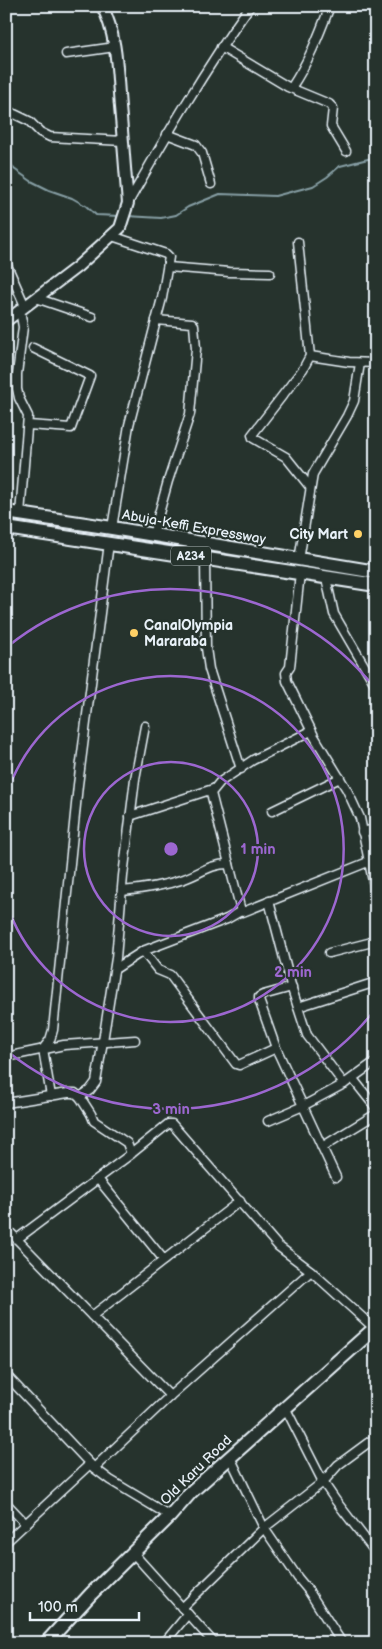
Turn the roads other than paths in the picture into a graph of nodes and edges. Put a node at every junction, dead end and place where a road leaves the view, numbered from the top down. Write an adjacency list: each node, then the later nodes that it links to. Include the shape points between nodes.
1 (250, 6): 5 (street)
2 (330, 6): 7 (street, via 310,55)
3 (103, 7): 4 (street)
4 (115, 47): 6 (street); 10 (street)
5 (221, 47): 7 (street); 9 (street)
6 (66, 54)
7 (291, 88): 11 (street, via 333,108 331,126)
8 (6, 110): 10 (street, via 29,121 50,138)
9 (167, 134): 12 (street, via 196,145 202,153); 13 (street)
10 (123, 142): 13 (street)
11 (346, 151)
12 (211, 184)
13 (128, 203): 14 (street, via 120,228)
14 (112, 236): 17 (street, via 166,254 169,256); 19 (street)
15 (298, 242): 25 (street)
16 (6, 263): 20 (street)
17 (168, 267): 18 (street); 22 (street)
18 (270, 273)
19 (36, 298): 20 (street); 21 (street)
20 (23, 308): 23 (street); 28 (street, via 17,389 28,416)
21 (92, 318)
22 (156, 320): 33 (street, via 128,425); 34 (street, via 192,323 196,349 190,414)
23 (6, 321)
24 (33, 348): 28 (street, via 90,376 71,428)
25 (310, 356): 26 (street); 29 (street, via 252,438 286,457)
26 (360, 363): 27 (street); 29 (street, via 354,401 314,470)
27 (376, 363)
28 (28, 425): 31 (street)
29 (310, 487): 37 (street)
30 (6, 512): 31 (main road, Abuja-Keffi Expressway / A234)
31 (20, 514): 33 (main road, Abuja-Keffi Expressway / A234)
32 (6, 528): 35 (main road, Abuja-Keffi Expressway / A234)
33 (112, 528): 34 (main road, Abuja-Keffi Expressway / A234)
34 (153, 535): 37 (main road, Abuja-Keffi Expressway / A234)
35 (109, 543): 36 (main road, Abuja-Keffi Expressway / A234); 68 (street, via 77,794 53,1030)
36 (205, 558): 39 (main road, Abuja-Keffi Expressway / A234); 45 (street, via 209,669)
37 (300, 560): 38 (main road, Abuja-Keffi Expressway / A234)
38 (376, 572)
39 (300, 574): 40 (main road, Abuja-Keffi Expressway / A234); 44 (street, via 290,667 286,673)
40 (326, 578): 41 (main road, Abuja-Keffi Expressway / A234); 42 (street, via 336,620)
41 (376, 585)
42 (376, 686)
43 (145, 726): 49 (street)
44 (311, 731): 45 (street); 46 (street)
45 (241, 769): 47 (street)
46 (340, 778): 48 (street); 51 (street, via 360,818)
47 (213, 789): 49 (street); 53 (street, via 211,796)
48 (272, 811)
49 (130, 816): 54 (street)
50 (376, 829): 51 (street)
51 (362, 832): 52 (street)
52 (368, 862): 55 (street); 56 (street)
53 (229, 864): 54 (street, via 201,870 194,876 155,888); 57 (street)
54 (122, 891): 61 (street)
55 (376, 896)
56 (269, 901): 57 (street); 63 (street)
57 (241, 911): 59 (street)
58 (376, 941): 60 (street)
59 (143, 951): 61 (street); 67 (street, via 158,970 170,975 236,1064)
60 (329, 953)
61 (115, 969): 66 (street)
62 (376, 982): 64 (street)
63 (292, 987): 64 (street); 67 (street, via 259,997)
64 (298, 1007): 72 (street, via 307,1035)
65 (135, 1040): 66 (street)
66 (103, 1041): 68 (street); 74 (street, via 96,1082)
67 (276, 1048): 76 (street)
68 (43, 1049): 69 (street); 73 (street)
69 (6, 1057)
70 (376, 1061): 71 (street)
71 (352, 1078): 72 (street); 77 (street)
72 (344, 1084): 76 (street)
73 (51, 1096): 74 (street, via 75,1093); 75 (street)
74 (80, 1097): 81 (street, via 94,1121 127,1143)
75 (6, 1103)
76 (303, 1106): 79 (street); 80 (street)
77 (376, 1108)
78 (376, 1114): 80 (street)
79 (268, 1121)
80 (322, 1147): 82 (street)
81 (131, 1154): 83 (street); 84 (street, via 172,1124)
82 (336, 1177)
83 (98, 1178): 86 (street); 87 (street)
84 (240, 1201): 87 (street); 88 (street, via 278,1246)
85 (6, 1228): 86 (street)
86 (17, 1239): 89 (street)
87 (164, 1260): 89 (street)
88 (311, 1271): 90 (street); 92 (street)
89 (92, 1316): 92 (street)
90 (374, 1332): 93 (main road, Old Karu Road)
91 (6, 1376): 96 (street)
92 (170, 1396): 96 (street)
93 (285, 1407): 95 (main road, Old Karu Road); 97 (street)
94 (376, 1437): 97 (street, via 338,1465)
95 (230, 1457): 99 (main road, Old Karu Road); 101 (street)
96 (92, 1466): 99 (street); 100 (street)
97 (323, 1482): 101 (street); 104 (street)
98 (6, 1504): 100 (street)
99 (170, 1516): 103 (main road, Old Karu Road)
100 (26, 1524): 102 (street)
101 (264, 1528): 105 (street); 109 (street)
102 (6, 1542)
103 (133, 1553): 105 (street); 106 (main road, Old Karu Road)
104 (376, 1553)
105 (185, 1611): 107 (street); 108 (street)
106 (46, 1643)
107 (164, 1643)
108 (214, 1643)
109 (342, 1643)

